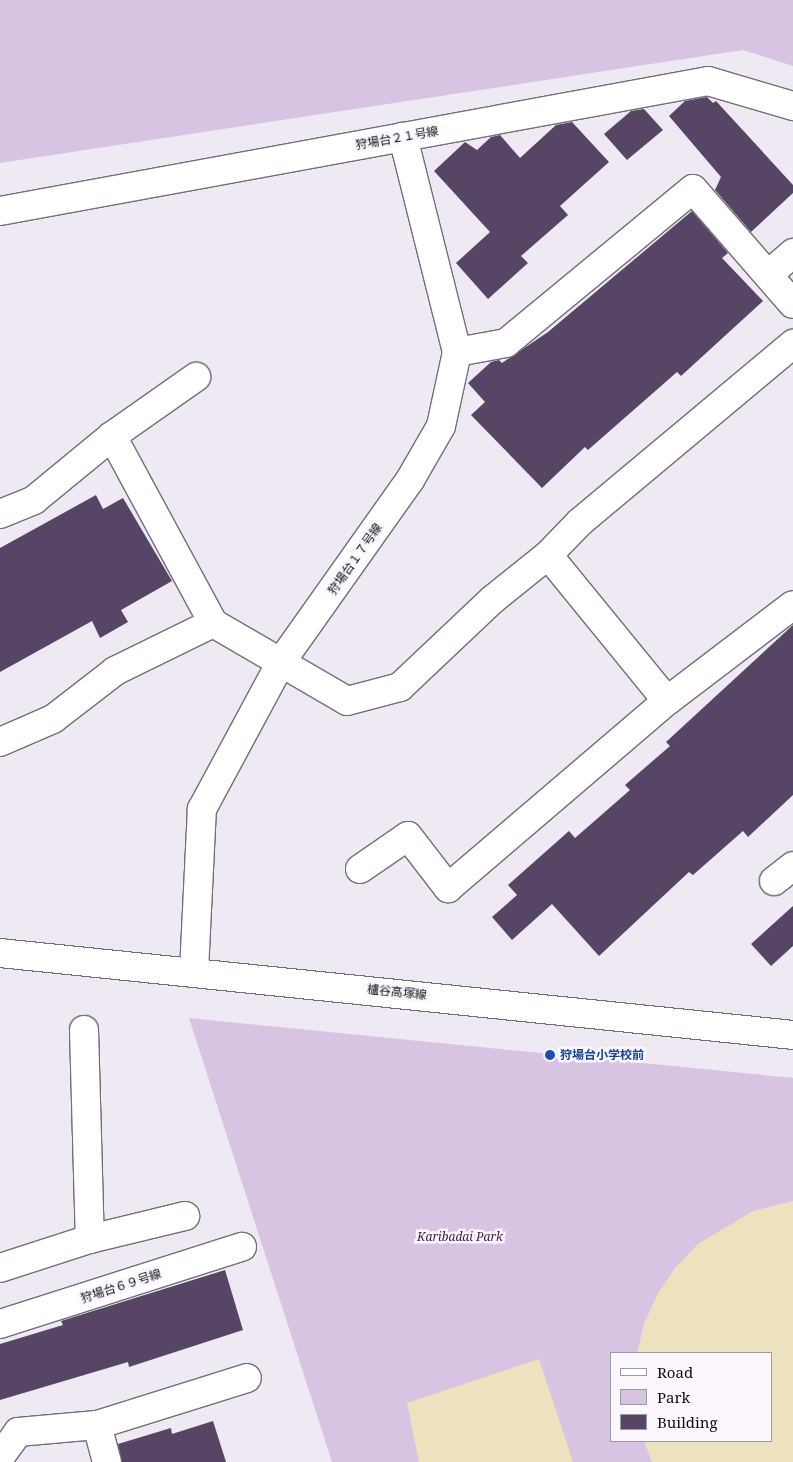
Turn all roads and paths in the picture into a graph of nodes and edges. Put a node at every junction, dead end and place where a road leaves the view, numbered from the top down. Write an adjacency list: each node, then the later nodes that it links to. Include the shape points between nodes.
1 (793, 106): 2 (street, 狩場台２１号線, via 708,81)
2 (403, 137): 3 (street, 狩場台２１号線); 8 (street, 狩場台１７号線)
3 (0, 212)
4 (793, 253): 5 (street)
5 (769, 274): 6 (street); 8 (street, via 693,189 506,343)
6 (793, 304)
7 (793, 344): 12 (street, via 580,522)
8 (457, 352): 15 (street, 狩場台１７号線, via 440,426 410,480)
9 (196, 377): 10 (street)
10 (112, 436): 11 (street, via 34,500); 14 (street)
11 (0, 514)
12 (548, 554): 15 (street, via 492,600 400,687 346,701); 16 (street)
13 (793, 605): 16 (street)
14 (213, 623): 15 (street); 17 (street, via 115,671 53,720)
15 (281, 662): 20 (street, 狩場台１７号線, via 202,809)
16 (667, 701): 18 (street, via 448,888 408,836)
17 (0, 742)
18 (360, 869)
19 (0, 953): 20 (street, 櫨谷高塚線)
20 (194, 971): 22 (street, 櫨谷高塚線)
21 (84, 1030): 24 (street)
22 (793, 1034)
23 (185, 1216): 24 (street)
24 (90, 1239): 26 (street)
25 (242, 1247): 27 (street, 狩場台６９号線)
26 (0, 1268)
27 (0, 1324)
28 (247, 1378): 29 (street)
29 (97, 1425): 30 (street, via 18,1432); 31 (street)
30 (0, 1457)
31 (108, 1462)

